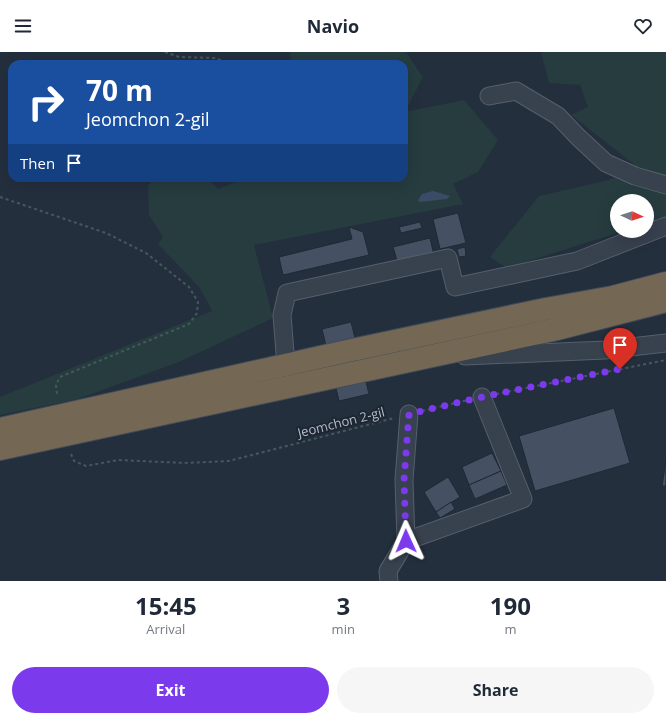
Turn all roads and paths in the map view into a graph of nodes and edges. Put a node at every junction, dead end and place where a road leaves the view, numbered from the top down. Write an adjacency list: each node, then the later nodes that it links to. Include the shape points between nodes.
1 (165, 52): 2 (path, via 179,57)
2 (220, 60)
3 (489, 96): 4 (street, via 516,91 558,116 606,163 635,176)
4 (666, 185)
5 (0, 197): 13 (path, via 106,233 146,253 189,287 198,302 197,313 189,324 60,377 56,385)
6 (666, 226): 12 (street, via 577,261 455,287 448,258 287,293 282,315)
7 (666, 283): 12 (highway, via 613,297)
8 (666, 301): 10 (highway, via 558,329)
9 (666, 343): 10 (street, via 605,350)
10 (419, 358): 17 (highway)
11 (666, 360): 14 (path, Jeomchon 2-gil)
12 (286, 365): 16 (highway)
13 (57, 395)
14 (482, 397): 15 (path, Jeomchon 2-gil); 19 (street, via 523,499)
15 (409, 414): 18 (path, Jeomchon 2-gil, via 229,460 185,463 118,460 86,466 74,461); 19 (street, via 404,480)
16 (0, 429)
17 (0, 449)
18 (71, 454)
19 (406, 541): 20 (street, via 388,571)
20 (389, 581)

